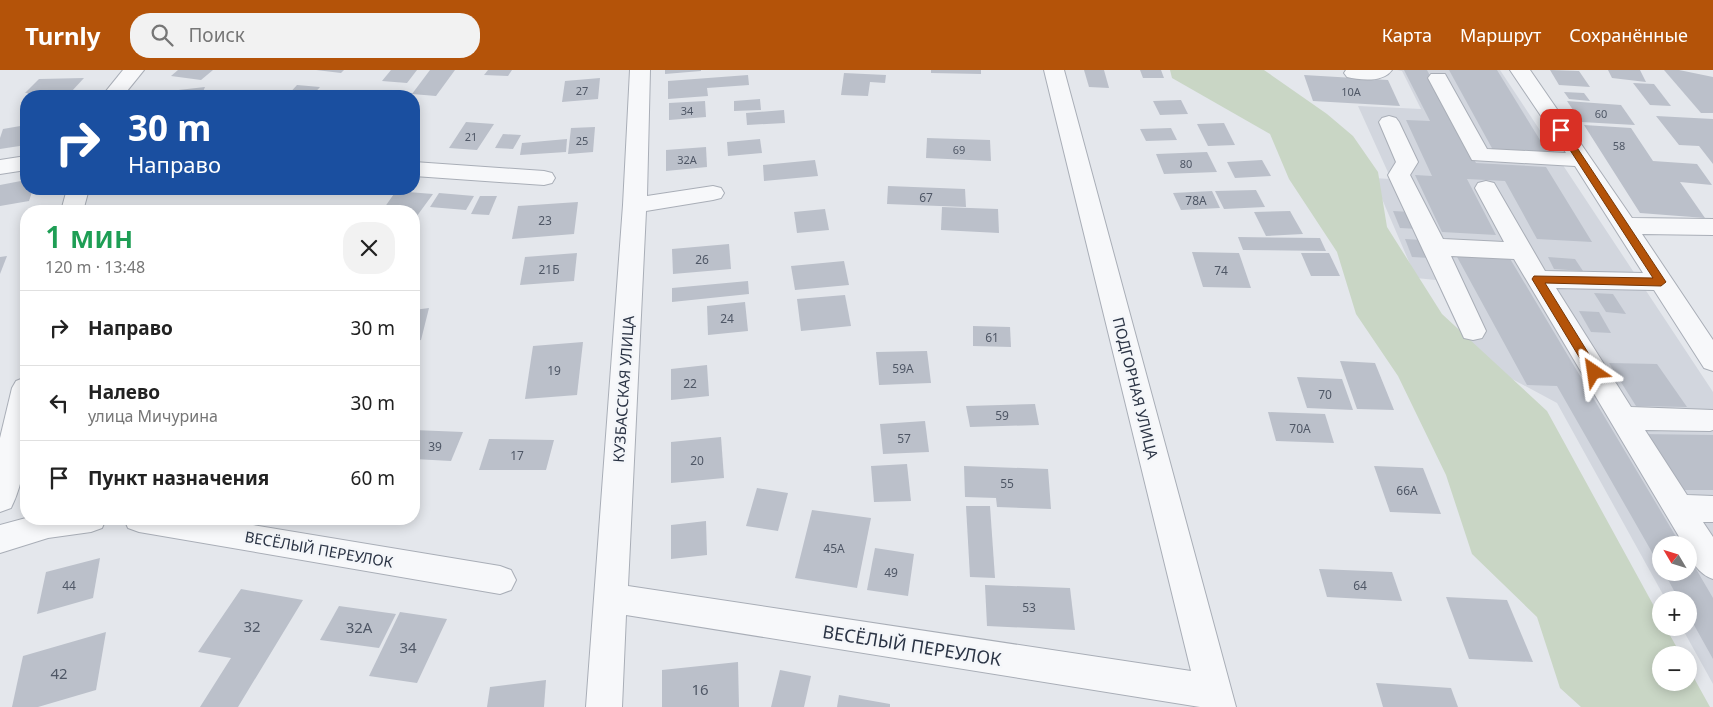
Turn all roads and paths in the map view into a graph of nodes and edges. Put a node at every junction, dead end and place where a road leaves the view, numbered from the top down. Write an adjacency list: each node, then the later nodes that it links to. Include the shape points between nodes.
1 (134, 70): 8 (street)
2 (640, 70): 17 (street, КУЗБАССКАЯ УЛИЦА)
3 (1054, 70): 39 (street, ПОДГОРНАЯ УЛИЦА)
4 (1382, 70): 6 (street, via 1370,74)
5 (1520, 70): 10 (street)
6 (1354, 73)
7 (1438, 78): 10 (street, via 1480,154)
8 (117, 90)
9 (1390, 122): 20 (street, via 1407,162 1399,174)
10 (1582, 160): 18 (street)
11 (20, 164): 12 (street)
12 (0, 167)
13 (420, 169): 14 (street)
14 (544, 178)
15 (1486, 188): 21 (street)
16 (713, 192): 17 (street)
17 (635, 205): 38 (street, КУЗБАССКАЯ УЛИЦА)
18 (1624, 226): 19 (street); 23 (street)
19 (1713, 227)
20 (1435, 246): 21 (street); 24 (street)
21 (1520, 251): 22 (street)
22 (1538, 279): 23 (street); 27 (street)
23 (1661, 282): 25 (street)
24 (1473, 331)
25 (1713, 361)
26 (20, 408): 29 (street)
27 (1623, 418): 28 (street); 31 (street)
28 (1710, 420)
29 (4, 462): 30 (street)
30 (0, 499)
31 (1678, 508): 32 (street); 36 (street)
32 (1713, 509)
33 (48, 525): 35 (street)
34 (174, 525): 37 (street, ВЕСЁЛЫЙ ПЕРЕУЛОК)
35 (0, 539)
36 (1713, 565)
37 (500, 580)
38 (610, 598): 39 (street, ВЕСЁЛЫЙ ПЕРЕУЛОК); 40 (street, КУЗБАССКАЯ УЛИЦА)
39 (1216, 699)
40 (604, 707)

